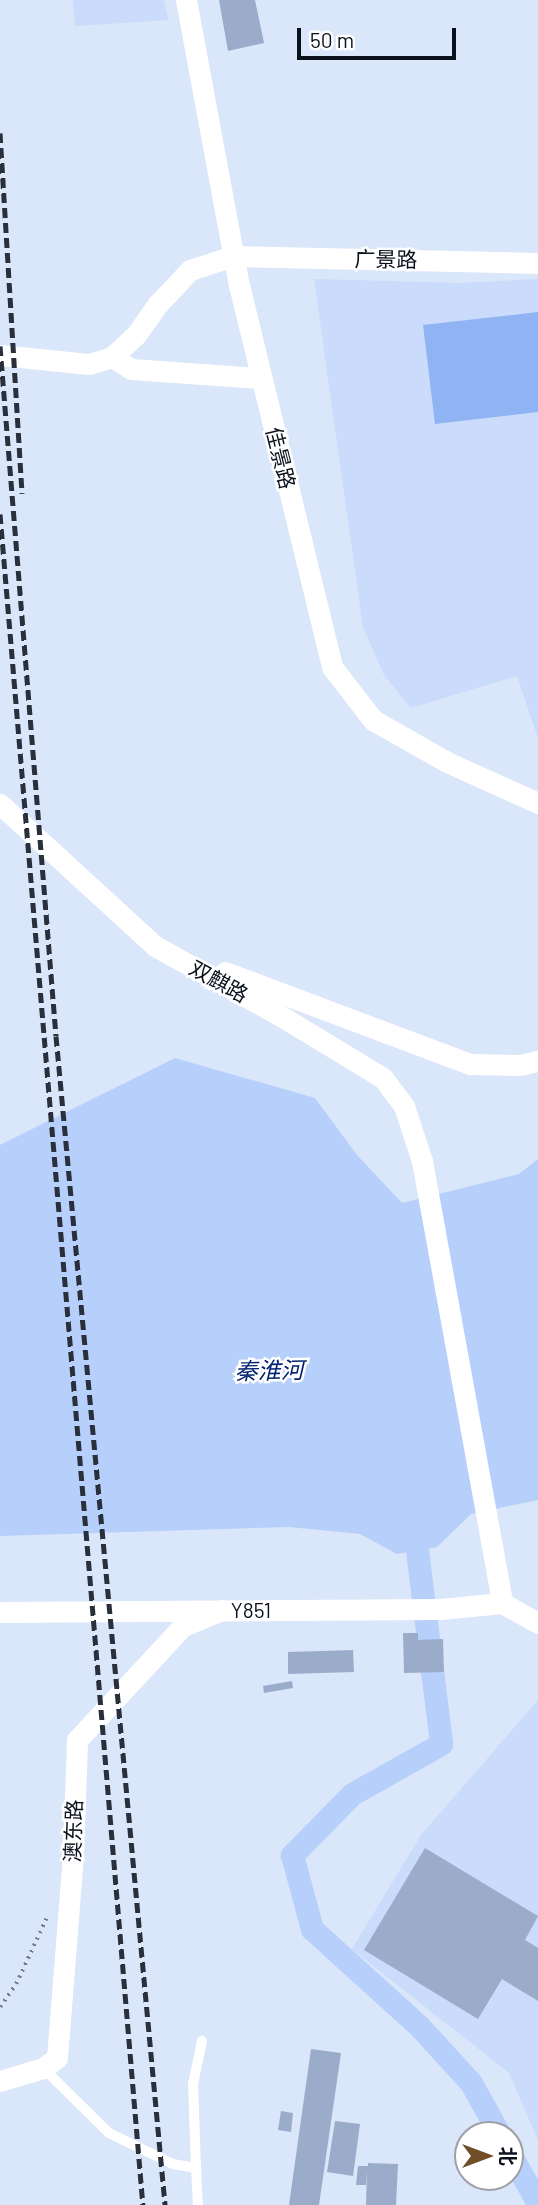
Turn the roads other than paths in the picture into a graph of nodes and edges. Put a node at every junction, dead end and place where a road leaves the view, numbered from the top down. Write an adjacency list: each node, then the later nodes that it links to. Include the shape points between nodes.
1 (186, 0): 2 (street, 佳景路)
2 (233, 256): 3 (street, 广景路); 5 (street, 广景路, via 190,270); 6 (street, 佳景路)
3 (538, 263)
4 (0, 355): 5 (street, via 89,364)
5 (112, 358): 6 (street, via 131,369)
6 (261, 379): 7 (street, 佳景路, via 332,667 373,720 447,762)
7 (538, 803)
8 (0, 804): 9 (street, 双麒路)
9 (155, 946): 10 (street, via 470,1064); 11 (street, 双麒路, via 383,1078 404,1106 422,1161)
10 (538, 1061)
11 (502, 1603): 12 (street, Y851, via 441,1609); 14 (street)
12 (222, 1610): 13 (street, Y851); 16 (street, 澳东路, via 183,1626 77,1740 57,2058)
13 (0, 1612)
14 (538, 1623)
15 (202, 2041): 18 (lane, via 193,2084)
16 (43, 2068): 17 (street); 18 (lane, via 109,2133 173,2164)
17 (0, 2081)
18 (196, 2168): 19 (lane)
19 (198, 2205)

